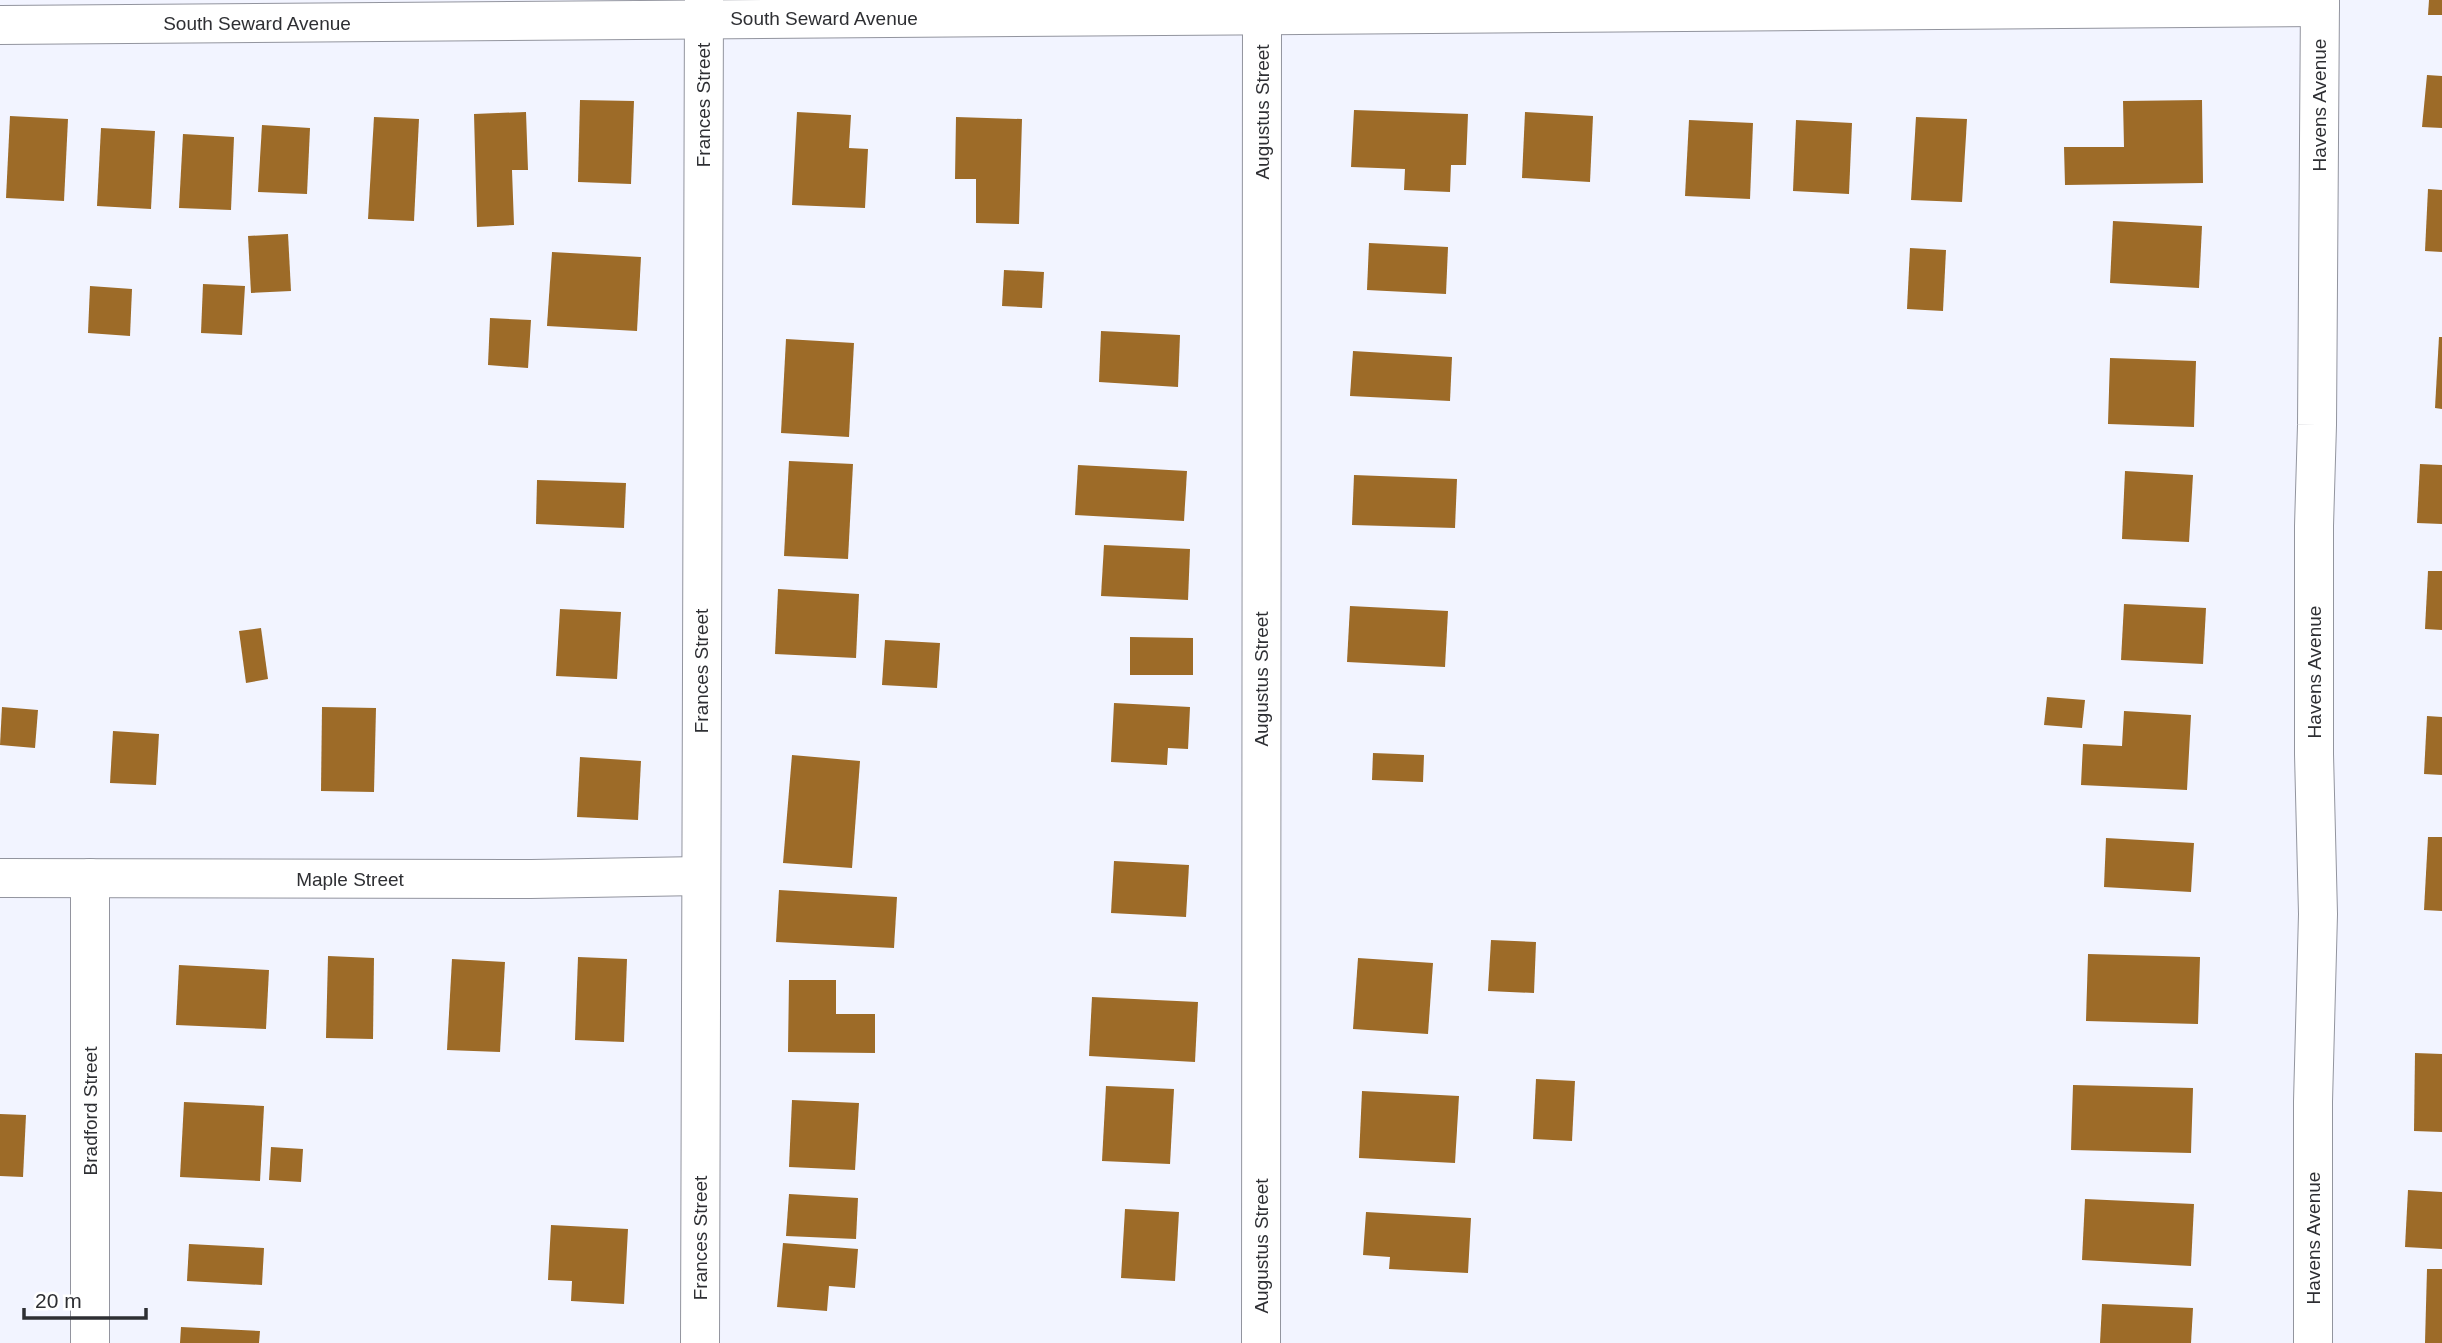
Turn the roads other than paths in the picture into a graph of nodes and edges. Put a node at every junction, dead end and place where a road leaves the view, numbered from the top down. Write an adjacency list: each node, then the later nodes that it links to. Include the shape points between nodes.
1 (2320, 4): 2 (street, South Seward Avenue); 12 (street, Havens Avenue)
2 (1549, 6): 4 (street, South Seward Avenue)
3 (704, 9): 4 (street, South Seward Avenue); 5 (street, South Seward Avenue); 6 (street, Frances Street)
4 (1262, 15): 11 (street, Augustus Street)
5 (0, 25)
6 (700, 876): 8 (street, Maple Street); 10 (street, Frances Street)
7 (0, 878): 8 (street, Maple Street)
8 (90, 878): 9 (street, Bradford Street)
9 (90, 1343)
10 (700, 1343)
11 (1261, 1343)
12 (2313, 1343)

